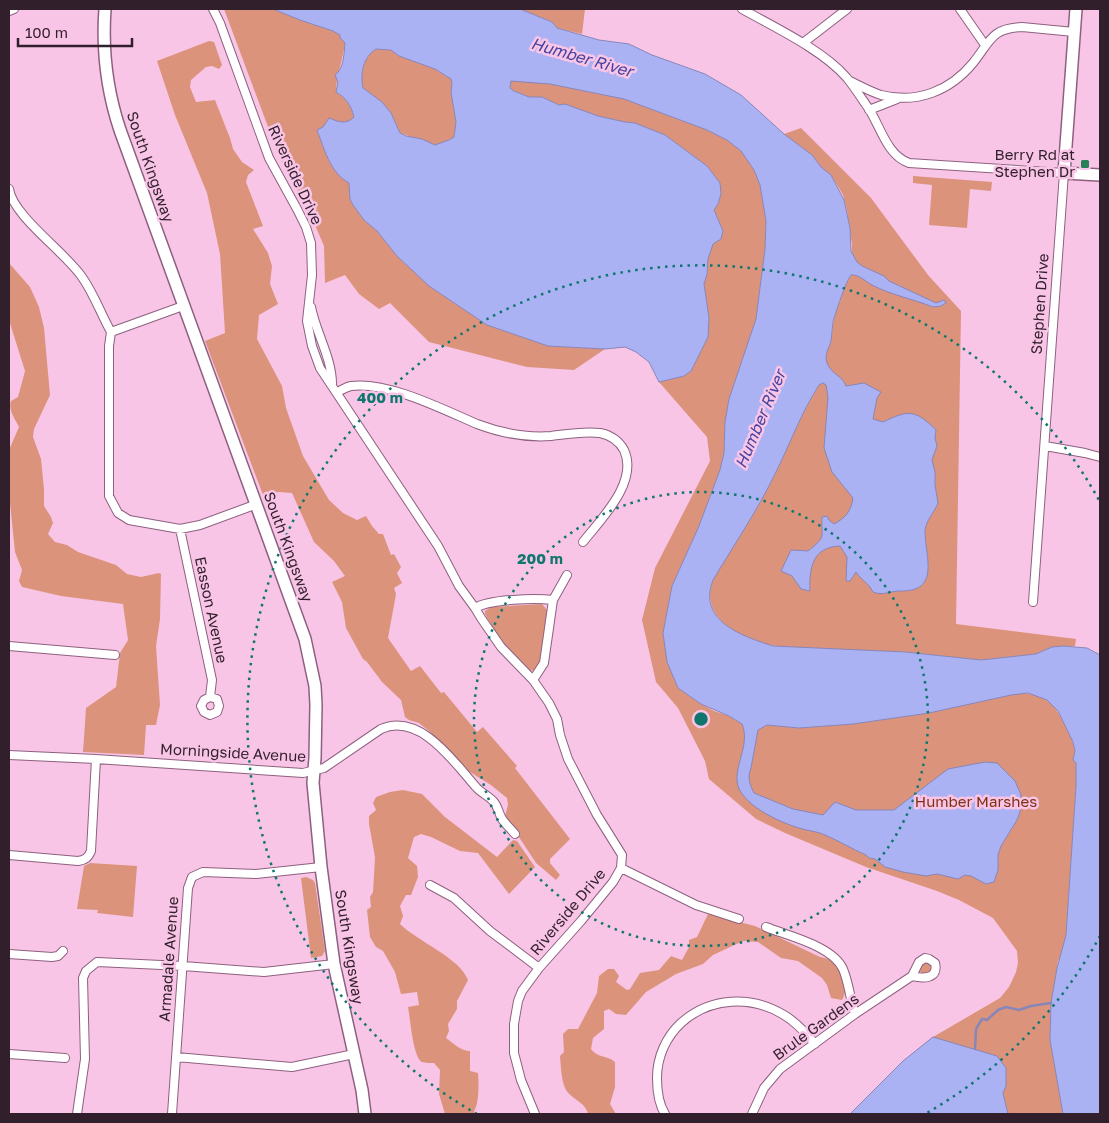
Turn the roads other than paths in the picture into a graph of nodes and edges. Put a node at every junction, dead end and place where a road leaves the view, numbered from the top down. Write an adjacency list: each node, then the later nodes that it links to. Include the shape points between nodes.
1 (14, 9): 8 (street)
2 (105, 9): 18 (street, South Kingsway, via 105,54 115,116)
3 (214, 9): 20 (street, Riverside Drive, via 269,158 306,228 312,250 309,300 332,373 332,384)
4 (742, 9): 10 (street)
5 (848, 9): 10 (street)
6 (960, 9): 11 (street)
7 (1076, 9): 9 (street, Stephen Drive)
8 (9, 11)
9 (1074, 32): 11 (street, via 1014,27 1001,31); 15 (street, Stephen Drive)
10 (803, 43): 12 (street)
11 (985, 44): 13 (street, via 968,69 947,86 926,95)
12 (848, 80): 13 (street, via 875,93); 14 (street)
13 (899, 98): 14 (street)
14 (869, 110): 15 (street, via 893,153 909,163)
15 (1064, 173): 16 (street); 21 (street, Stephen Drive)
16 (1100, 175)
17 (9, 189): 19 (street, via 10,199 83,278)
18 (183, 306): 19 (street); 23 (street, South Kingsway)
19 (111, 332): 24 (street, via 109,496 118,513 129,520)
20 (338, 392): 25 (street, via 353,386 401,393 510,434 594,433 610,436 622,446 628,462 625,480 613,503); 29 (street, Riverside Drive)
21 (1046, 446): 22 (street); 28 (street, Stephen Drive)
22 (1100, 457)
23 (257, 504): 24 (street); 36 (street, South Kingsway, via 310,661 315,686)
24 (180, 529): 33 (street, Easson Avenue, via 212,680)
25 (583, 542)
26 (567, 575): 27 (street)
27 (553, 600): 29 (street, via 499,602 480,604); 32 (street, via 544,662)
28 (1033, 602)
29 (476, 608): 32 (street, Riverside Drive, via 502,647)
30 (9, 646): 31 (street)
31 (115, 655)
32 (533, 680): 40 (street, Riverside Drive, via 553,711 568,759 582,788 622,855)
33 (210, 697)
34 (9, 755): 35 (street, Morningside Avenue)
35 (96, 759): 36 (street, Morningside Avenue, via 303,773); 38 (street, via 89,856 78,861)
36 (314, 771): 37 (street, Morningside Avenue, via 324,768 381,729 408,726 431,739 494,802 502,819); 39 (street, South Kingsway, via 313,792)
37 (515, 834)
38 (9, 855)
39 (321, 867): 46 (street, South Kingsway); 47 (street, Armadale Avenue, via 256,874 203,872 194,876 188,888)
40 (621, 868): 42 (street, via 696,905); 48 (street, Riverside Drive, via 613,882)
41 (430, 885): 48 (street, via 454,898 490,931)
42 (739, 919)
43 (766, 927): 50 (street, via 824,950 837,960 846,975)
44 (63, 951): 45 (street, via 52,957)
45 (9, 954)
46 (334, 964): 47 (street, via 264,972); 53 (street, South Kingsway)
47 (183, 966): 54 (street, Armadale Avenue); 56 (street, via 97,962 86,971 82,984 85,1059)
48 (539, 968): 59 (street, Riverside Drive, via 518,1000 514,1037 519,1074)
49 (912, 976): 50 (street, Brule Gardens)
50 (855, 1014): 51 (street, Brule Gardens)
51 (814, 1044): 60 (street, via 796,1024 763,1006 738,1001 697,1011 677,1027 660,1057 658,1092); 61 (street, Brule Gardens, via 771,1078)
52 (9, 1054): 55 (street)
53 (354, 1054): 54 (street, via 292,1067); 58 (street, South Kingsway)
54 (176, 1057): 57 (street, Armadale Avenue)
55 (64, 1058)
56 (77, 1114)
57 (172, 1114)
58 (365, 1114)
59 (536, 1114)
60 (665, 1114)
61 (752, 1114)

